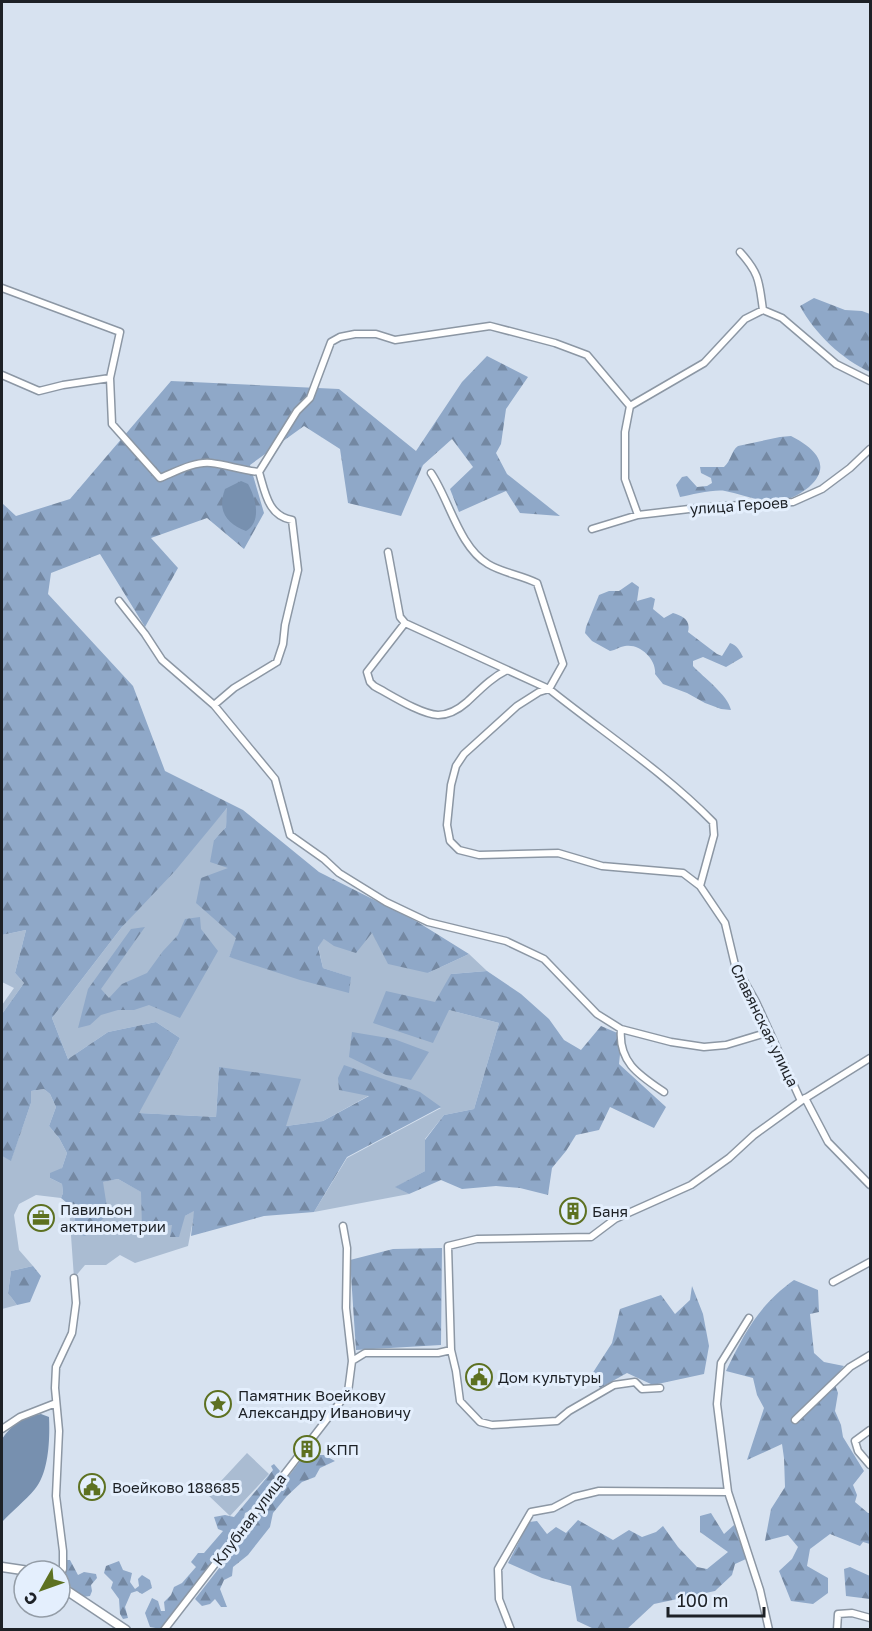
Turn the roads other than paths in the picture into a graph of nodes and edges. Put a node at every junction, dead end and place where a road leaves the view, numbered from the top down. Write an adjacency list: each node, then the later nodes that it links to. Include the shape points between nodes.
1 (740, 252): 3 (street, via 759,279)
2 (2, 288): 5 (street, via 120,332)
3 (762, 310): 6 (street, via 782,318 836,364); 7 (street, via 745,318 704,363)
4 (2, 375): 5 (street, via 39,391)
5 (111, 378): 9 (street, via 112,424 160,478 209,462)
6 (870, 381)
7 (630, 406): 9 (street, via 587,355 555,343 490,326 395,340 376,334 356,334 332,342 310,398 297,411); 11 (street, via 625,432 625,478)
8 (870, 448): 11 (street, улица Героев, via 822,489 793,502)
9 (259, 472): 18 (street, via 273,511 292,520 298,570 277,662)
10 (430, 473): 17 (street, via 474,551 488,564 537,583 563,664)
11 (638, 515): 12 (street, улица Героев)
12 (592, 529)
13 (388, 552): 15 (street, via 400,617)
14 (118, 601): 18 (street, via 162,660)
15 (405, 622): 16 (street); 16 (street, via 366,672 374,687 438,715 460,708 496,675)
16 (507, 670): 17 (street)
17 (549, 689): 19 (street, via 656,769 713,822 714,835); 19 (street, Славянская улица, via 525,701 479,740 456,766 447,825 450,841 459,850 479,855 558,853 602,866 683,873)
18 (214, 705): 20 (street, via 275,779 290,835 339,873 386,902 428,922 506,941 544,959 597,1014)
19 (700, 886): 21 (street, Славянская улица, via 725,923 735,965)
20 (621, 1029): 21 (street, via 704,1047); 23 (street, via 620,1043 627,1060 637,1073)
21 (769, 1032): 24 (street, Славянская улица)
22 (870, 1058): 24 (street)
23 (664, 1092)
24 (803, 1100): 25 (street, Славянская улица, via 828,1142); 31 (street, via 691,1185 615,1219 591,1237 477,1239 448,1246)
25 (870, 1185)
26 (343, 1226): 33 (street, Клубная улица)
27 (870, 1262): 29 (street)
28 (74, 1278): 35 (street, via 72,1333 56,1367)
29 (833, 1282)
30 (749, 1318): 42 (street, via 721,1363 717,1404)
31 (450, 1350): 33 (street, via 365,1353); 34 (street, via 460,1401 480,1422 492,1425 557,1421 614,1385 634,1382 642,1389)
32 (870, 1355): 37 (street, via 850,1367)
33 (352, 1361): 47 (street, Клубная улица, via 348,1392)
34 (660, 1388)
35 (56, 1403): 38 (street); 43 (street, via 56,1496)
36 (2, 1417): 38 (street)
37 (795, 1420)
38 (10, 1422): 39 (street)
39 (2, 1429)
40 (870, 1430): 41 (street, via 855,1441)
41 (870, 1466)
42 (728, 1492): 48 (street, via 599,1491 531,1512 498,1569 499,1599); 49 (street)
43 (63, 1559)
44 (72, 1594): 46 (street)
45 (870, 1618): 50 (street, via 838,1614)
46 (126, 1629)
47 (164, 1629)
48 (512, 1629)
49 (769, 1629)
50 (837, 1629)

